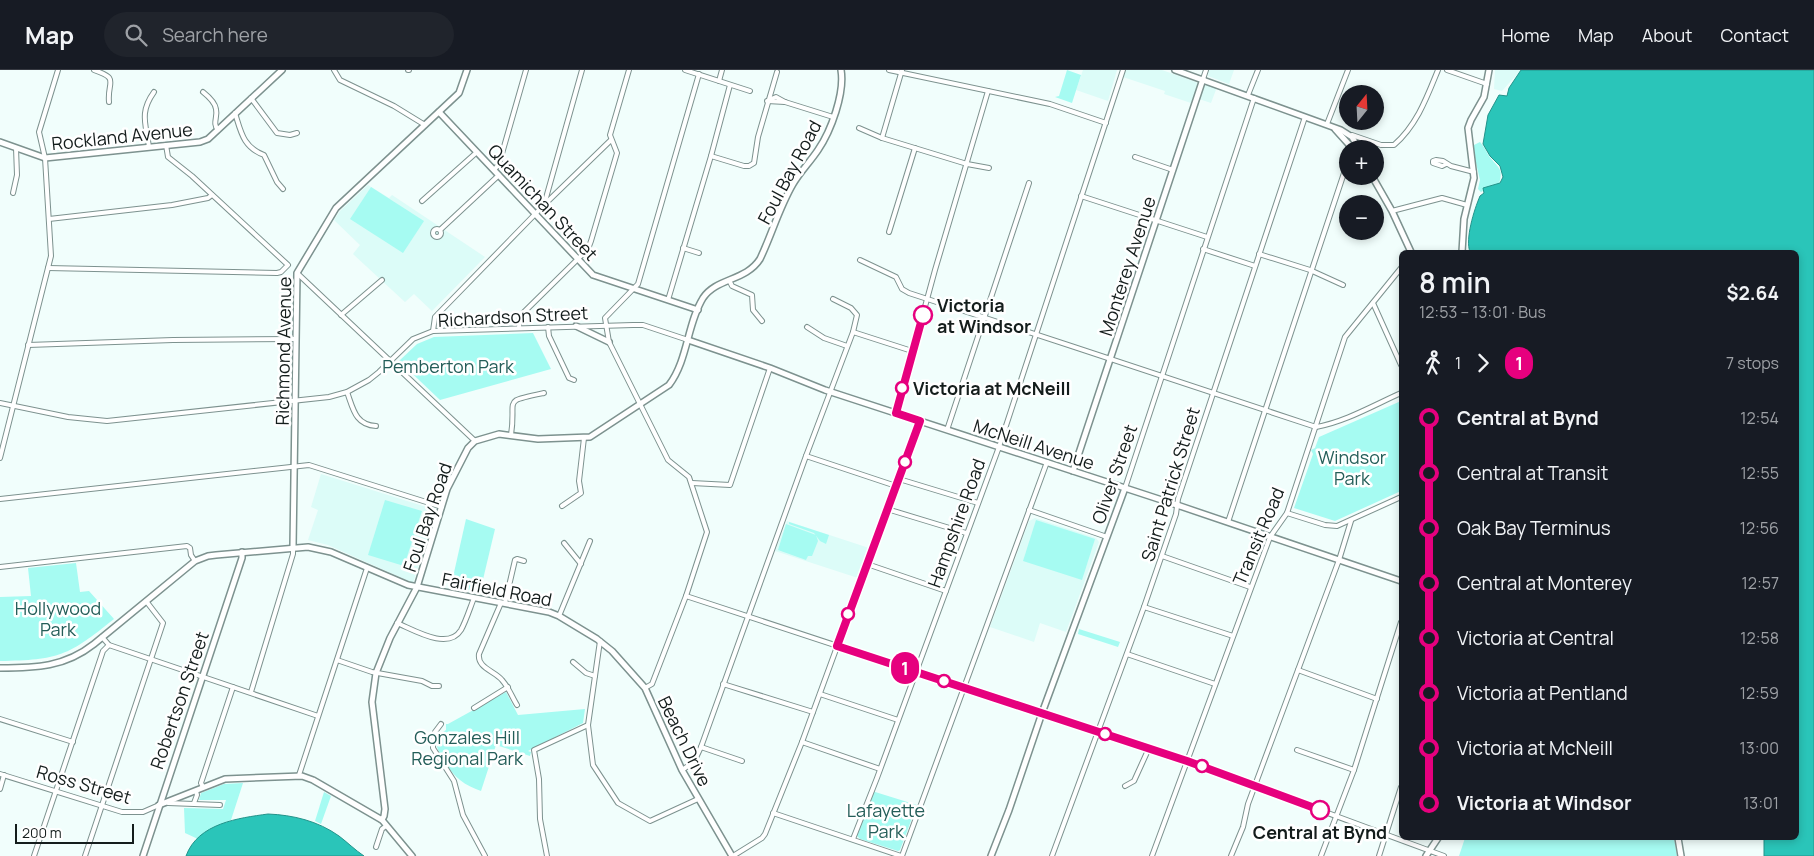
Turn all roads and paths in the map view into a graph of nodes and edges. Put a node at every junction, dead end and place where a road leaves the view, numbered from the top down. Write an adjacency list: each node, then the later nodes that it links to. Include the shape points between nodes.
1 (58, 70): 59 (street, via 39,132)
2 (94, 70): 35 (street, via 111,78)
3 (282, 70): 33 (street, Rockland Avenue)
4 (334, 70): 42 (street, via 340,80)
5 (467, 70): 37 (street, Richmond Avenue, via 459,93)
6 (526, 70): 63 (street, via 499,164)
7 (582, 70): 75 (street)
8 (629, 70): 49 (street)
9 (686, 70): 23 (street)
10 (722, 70): 25 (street)
11 (841, 70): 40 (street, Foul Bay Road, via 843,80)
12 (889, 70): 22 (street)
13 (1123, 70): 41 (street, Hampshire Road)
14 (1175, 70): 24 (street)
15 (1206, 70): 24 (street, Monterey Avenue)
16 (1258, 70): 32 (street)
17 (1348, 70): 43 (street)
18 (1438, 70): 48 (street, via 1419,114 1394,145)
19 (1447, 70): 27 (street)
20 (1488, 70): 27 (street)
21 (777, 72): 36 (street)
22 (902, 72): 29 (street); 47 (street)
23 (699, 74): 25 (street); 100 (street, via 640,280)
24 (1203, 80): 32 (street); 64 (street, Monterey Avenue)
25 (719, 81): 26 (street)
26 (730, 84): 28 (street); 57 (street)
27 (1487, 84): 65 (street, via 1482,102 1468,128)
28 (750, 91)
29 (988, 91): 41 (street, via 1050,104); 60 (street)
30 (154, 92): 53 (street, via 146,103 144,114)
31 (203, 92): 45 (street, via 215,105 214,124)
32 (1248, 95): 34 (street)
33 (251, 98): 38 (street, Rockland Avenue); 46 (street, via 277,133)
34 (1254, 98): 39 (street); 83 (street, Oliver Street)
35 (109, 102)
36 (768, 102): 40 (street, via 785,102); 57 (street, via 754,163 744,166)
37 (440, 112): 42 (street, Richmond Avenue); 56 (street, Quamichan Street)
38 (235, 113): 45 (street, Rockland Avenue); 70 (street, via 242,137 254,151 264,155)
39 (1304, 116): 43 (street); 89 (street, Saint Patrick Street)
40 (833, 117): 98 (street, Foul Bay Road, via 820,148 793,184 760,259 752,269)
41 (1106, 123): 73 (street, Hampshire Road)
42 (425, 125): 96 (street, Richmond Avenue, via 334,210)
43 (1329, 125): 48 (street); 50 (street)
44 (860, 128): 47 (street)
45 (218, 130): 52 (street, Rockland Avenue, via 200,142)
46 (297, 133)
47 (882, 138): 55 (street)
48 (1355, 139)
49 (611, 140): 75 (street); 90 (street, via 617,152 591,241)
50 (1346, 140)
51 (0, 142): 54 (street, Rockland Avenue)
52 (166, 145): 53 (street, Rockland Avenue); 72 (street, via 168,157)
53 (149, 147): 59 (street, Rockland Avenue)
54 (16, 148): 59 (street, Rockland Avenue); 71 (street, via 17,176)
55 (915, 148): 60 (street); 82 (street)
56 (477, 152): 63 (street, Quamichan Street); 74 (street)
57 (711, 156): 84 (street)
58 (1135, 157): 64 (street)
59 (44, 158): 79 (street)
60 (967, 164): 62 (street); 102 (street)
61 (1446, 164): 65 (street)
62 (989, 168)
63 (494, 170): 66 (street, Quamichan Street)
64 (1173, 170): 80 (street, Monterey Avenue)
65 (1474, 172): 76 (street)
66 (499, 175): 78 (street, Quamichan Street); 81 (street)
67 (1029, 182): 107 (street)
68 (1340, 185): 94 (street)
69 (1377, 185): 77 (street)
70 (283, 189)
71 (13, 193)
72 (212, 194): 79 (street, via 208,198 172,205); 93 (street, via 288,265 281,272)
73 (1081, 196): 80 (street); 116 (street, Hampshire Road)
74 (422, 201)
75 (544, 205): 78 (street)
76 (1467, 205): 77 (street, via 1442,198); 87 (street)
77 (1392, 211): 86 (street)
78 (536, 214): 90 (street, Quamichan Street); 114 (street, via 435,317)
79 (49, 219): 93 (street, via 51,256)
80 (1156, 221): 83 (street); 123 (street, Monterey Avenue)
81 (440, 230)
82 (890, 232)
83 (1207, 237): 85 (street, Oliver Street)
84 (684, 248): 88 (street); 103 (street)
85 (1203, 249): 92 (street); 127 (street, Oliver Street)
86 (1410, 250)
87 (1462, 250)
88 (699, 253)
89 (1259, 254): 92 (street, Saint Patrick Street); 94 (street)
90 (577, 259): 100 (street, Quamichan Street, via 593,275); 113 (street, via 520,316)
91 (860, 260): 102 (street, via 896,277 902,289)
92 (1255, 266): 131 (street, Saint Patrick Street)
93 (48, 268): 120 (street)
94 (1310, 270): 99 (street); 138 (street)
95 (1399, 271): 104 (street, Transit Road)
96 (297, 273): 106 (street); 117 (street, Richmond Avenue)
97 (382, 280): 106 (street)
98 (729, 280): 105 (street, Foul Bay Road, via 707,294); 108 (street, via 732,286 752,295 753,310)
99 (1343, 285)
100 (633, 288): 103 (street, Quamichan Street); 110 (street, via 605,318)
101 (833, 299): 115 (street, via 851,308 856,315)
102 (927, 299): 107 (street); 122 (street)
103 (668, 300): 105 (street, Quamichan Street)
104 (1374, 303): 124 (street); 142 (street, Transit Road, via 1345,337)
105 (698, 310): 118 (street, Foul Bay Road)
106 (341, 315): 125 (street)
107 (984, 318): 116 (street); 143 (street)
108 (762, 321)
109 (576, 326): 110 (street, Richardson Street); 111 (street, Richardson Street); 119 (street)
110 (606, 326): 118 (street, Richardson Street, via 643,325); 119 (street)
111 (548, 327): 113 (street, Richardson Street); 128 (street, via 568,378)
112 (807, 327): 121 (street, via 824,338)
113 (519, 328): 114 (street, Richardson Street)
114 (434, 331): 125 (street, Richardson Street, via 413,339)
115 (854, 332): 121 (street); 122 (street)
116 (1035, 333): 123 (street); 147 (street, Hampshire Road)
117 (295, 339): 120 (street); 134 (street, Richmond Avenue)
118 (688, 340): 126 (street, McNeill Avenue); 136 (street, Foul Bay Road, via 669,385)
119 (610, 342): 136 (street)
120 (28, 344): 137 (street)
121 (847, 346): 130 (street)
122 (912, 351): 139 (street)
123 (1110, 360): 127 (street); 152 (street, Monterey Avenue)
124 (1399, 360)
125 (390, 361): 129 (street, Richardson Street, via 369,380); 146 (street)
126 (770, 368): 130 (street, McNeill Avenue); 154 (street, via 730,485)
127 (1162, 376): 131 (street); 156 (street, Oliver Street)
128 (574, 380)
129 (347, 392): 134 (street, Richardson Street); 141 (street, via 361,422)
130 (832, 392): 139 (street, McNeill Avenue); 148 (street)
131 (1213, 392): 138 (street); 160 (street, Saint Patrick Street)
132 (544, 393): 144 (street, via 516,399 512,403 514,421)
133 (1399, 394): 142 (street)
134 (295, 401): 137 (street, Richardson Street, via 107,421); 151 (street, Richmond Avenue)
135 (0, 403): 137 (street, Richardson Street)
136 (641, 404): 145 (street, Foul Bay Road); 154 (street, via 668,460)
137 (13, 406): 149 (street)
138 (1265, 410): 142 (street); 167 (street)
139 (896, 413): 140 (street, McNeill Avenue)
140 (920, 421): 143 (street, McNeill Avenue); 153 (street)
141 (376, 426)
142 (1316, 427): 165 (street, Transit Road)
143 (947, 430): 147 (street, McNeill Avenue)
144 (511, 435): 145 (street, Foul Bay Road, via 538,439); 146 (street, Foul Bay Road, via 499,434)
145 (584, 438): 161 (street, via 579,481 581,493)
146 (475, 441): 162 (street, Foul Bay Road, via 462,459)
147 (999, 447): 150 (street, McNeill Avenue); 159 (street, Hampshire Road)
148 (806, 456): 155 (street); 193 (street)
149 (0, 458)
150 (1047, 462): 152 (street, McNeill Avenue); 164 (street)
151 (294, 466): 158 (street); 162 (street, via 309,464); 173 (street, Richmond Avenue)
152 (1073, 471): 156 (street, McNeill Avenue)
153 (899, 479): 155 (street); 159 (street)
154 (692, 483): 187 (street, via 706,524 707,537)
155 (896, 486): 163 (street)
156 (1125, 488): 160 (street, McNeill Avenue); 169 (street, Oliver Street)
157 (1399, 498): 166 (street)
158 (0, 499)
159 (978, 503): 168 (street, Hampshire Road)
160 (1177, 505): 167 (street, McNeill Avenue); 175 (street, Saint Patrick Street)
161 (562, 506)
162 (442, 507): 184 (street, Foul Bay Road)
163 (888, 509): 168 (street); 180 (street)
164 (1029, 510): 169 (street); 217 (street)
165 (1287, 513): 166 (street, via 1330,526); 170 (street, Transit Road)
166 (1351, 520): 176 (street)
167 (1228, 522): 170 (street, McNeill Avenue)
168 (966, 533): 186 (street, Hampshire Road)
169 (1107, 537): 224 (street, Oliver Street)
170 (1270, 537): 176 (street, McNeill Avenue); 185 (street, Transit Road)
171 (590, 541): 179 (street)
172 (564, 543): 179 (street)
173 (293, 547): 174 (street, Fairfield Road); 182 (street, Fairfield Road, via 325,550); 218 (street, Richmond Avenue, via 294,554)
174 (242, 552): 177 (street, Fairfield Road); 209 (street, Robertson Street)
175 (1162, 556): 185 (street); 191 (street, Saint Patrick Street)
176 (1339, 560): 183 (street, McNeill Avenue); 206 (street)
177 (195, 561): 181 (street, via 187,546); 189 (street, Fairfield Road)
178 (524, 561): 190 (street, via 515,560)
179 (581, 564): 192 (street)
180 (867, 564): 186 (street); 200 (street)
181 (0, 567)
182 (367, 568): 184 (street, Fairfield Road, via 402,584); 203 (street)
183 (1399, 580)
184 (417, 587): 188 (street, Fairfield Road); 194 (street, Foul Bay Road)
185 (1250, 587): 196 (street, Transit Road)
186 (946, 591): 207 (street, Hampshire Road)
187 (686, 596): 193 (street); 216 (street, via 652,684)
188 (474, 598): 190 (street, Fairfield Road); 194 (street, via 461,630 447,640 439,640)
189 (146, 601): 197 (street, Fairfield Road); 202 (street, via 163,623)
190 (503, 603): 192 (street, Fairfield Road); 215 (street, via 478,659)
191 (1144, 607): 196 (street); 201 (street, Saint Patrick Street)
192 (559, 616): 198 (street, Fairfield Road)
193 (748, 616): 200 (street); 211 (street)
194 (397, 623): 208 (street, Foul Bay Road)
195 (1399, 628): 220 (street)
196 (1233, 636): 212 (street, Transit Road)
197 (102, 637): 199 (street); 205 (street, Fairfield Road, via 65,661 43,667)
198 (602, 643): 210 (street); 216 (street, Beach Drive)
199 (109, 646): 202 (street); 231 (street, via 103,651)
200 (837, 646): 207 (street); 219 (street)
201 (1127, 654): 212 (street); 230 (street, Saint Patrick Street)
202 (151, 660): 209 (street); 254 (street)
203 (337, 660): 208 (street); 225 (street)
204 (573, 662): 210 (street)
205 (0, 668)
206 (1298, 670): 220 (street); 244 (street)
207 (916, 672): 217 (street); 227 (street, Hampshire Road)
208 (376, 673): 214 (street); 258 (street, Foul Bay Road, via 372,702 385,809)
209 (201, 676): 213 (street); 255 (street, Robertson Street)
210 (595, 676): 229 (street)
211 (724, 684): 223 (street); 233 (street)
212 (1215, 684): 237 (street, Transit Road)
213 (233, 686): 218 (street); 245 (street, via 201,783)
214 (439, 686)
215 (508, 687): 221 (street); 222 (street)
216 (645, 688): 239 (street, Beach Drive)
217 (964, 688): 224 (street); 275 (street)
218 (251, 692): 225 (street)
219 (820, 694): 223 (street); 227 (street)
220 (1377, 699): 240 (street)
221 (516, 705)
222 (474, 708)
223 (813, 712): 232 (street)
224 (1042, 713): 230 (street); 276 (street, Oliver Street)
225 (318, 716): 242 (street)
226 (0, 719): 231 (street)
227 (898, 720): 238 (street, Hampshire Road)
228 (440, 724): 272 (street, via 432,740 433,748 454,781 463,815)
229 (588, 725): 250 (street, via 593,765 618,803 650,821); 273 (street, via 534,750 539,779 540,820)
230 (1098, 732): 234 (street); 277 (street, Saint Patrick Street)
231 (72, 742): 248 (street)
232 (802, 742): 238 (street); 256 (street)
233 (700, 747): 236 (street); 239 (street, via 694,762)
234 (1148, 748): 237 (street); 243 (street, via 1134,781)
235 (1297, 750): 240 (street)
236 (742, 761)
237 (1187, 761): 244 (street); 278 (street, Transit Road)
238 (880, 769): 261 (street, Hampshire Road)
239 (682, 770): 250 (street, Beach Drive)
240 (1354, 770): 257 (street)
241 (2, 775): 246 (street); 248 (street, Ross Street)
242 (299, 775): 245 (street, via 225,779); 258 (street, via 314,780)
243 (1125, 786)
244 (1255, 787): 257 (street); 279 (street)
245 (203, 788): 247 (street)
246 (0, 789)
247 (196, 790): 251 (street); 252 (street)
248 (56, 791): 254 (street, Ross Street); 268 (street)
249 (1399, 793): 260 (street)
250 (698, 799): 274 (street, Beach Drive)
251 (166, 803): 252 (street, Ross Street); 255 (street, Ross Street)
252 (194, 804): 253 (street, Ross Street)
253 (220, 805)
254 (102, 806): 255 (street, Ross Street, via 129,813); 269 (street)
255 (159, 806): 270 (street, Robertson Street)
256 (773, 813): 261 (street); 274 (street, via 762,838)
257 (1337, 816): 260 (street); 280 (street)
258 (382, 820): 259 (street)
259 (386, 826): 266 (street); 271 (street)
260 (1386, 834): 262 (street); 281 (street)
261 (852, 839): 275 (street)
262 (1399, 839)
263 (1402, 840): 267 (street)
264 (1436, 840): 267 (street)
265 (1678, 840): 284 (street)
266 (376, 847)
267 (1429, 850): 282 (street); 283 (street)
268 (34, 856)
269 (85, 856)
270 (143, 856)
271 (412, 856)
272 (485, 856)
273 (547, 856)
274 (732, 856)
275 (902, 856)
276 (991, 856)
277 (1052, 856)
278 (1152, 856)
279 (1231, 856)
280 (1322, 856)
281 (1379, 856)
282 (1426, 856)
283 (1444, 856)
284 (1681, 856)

